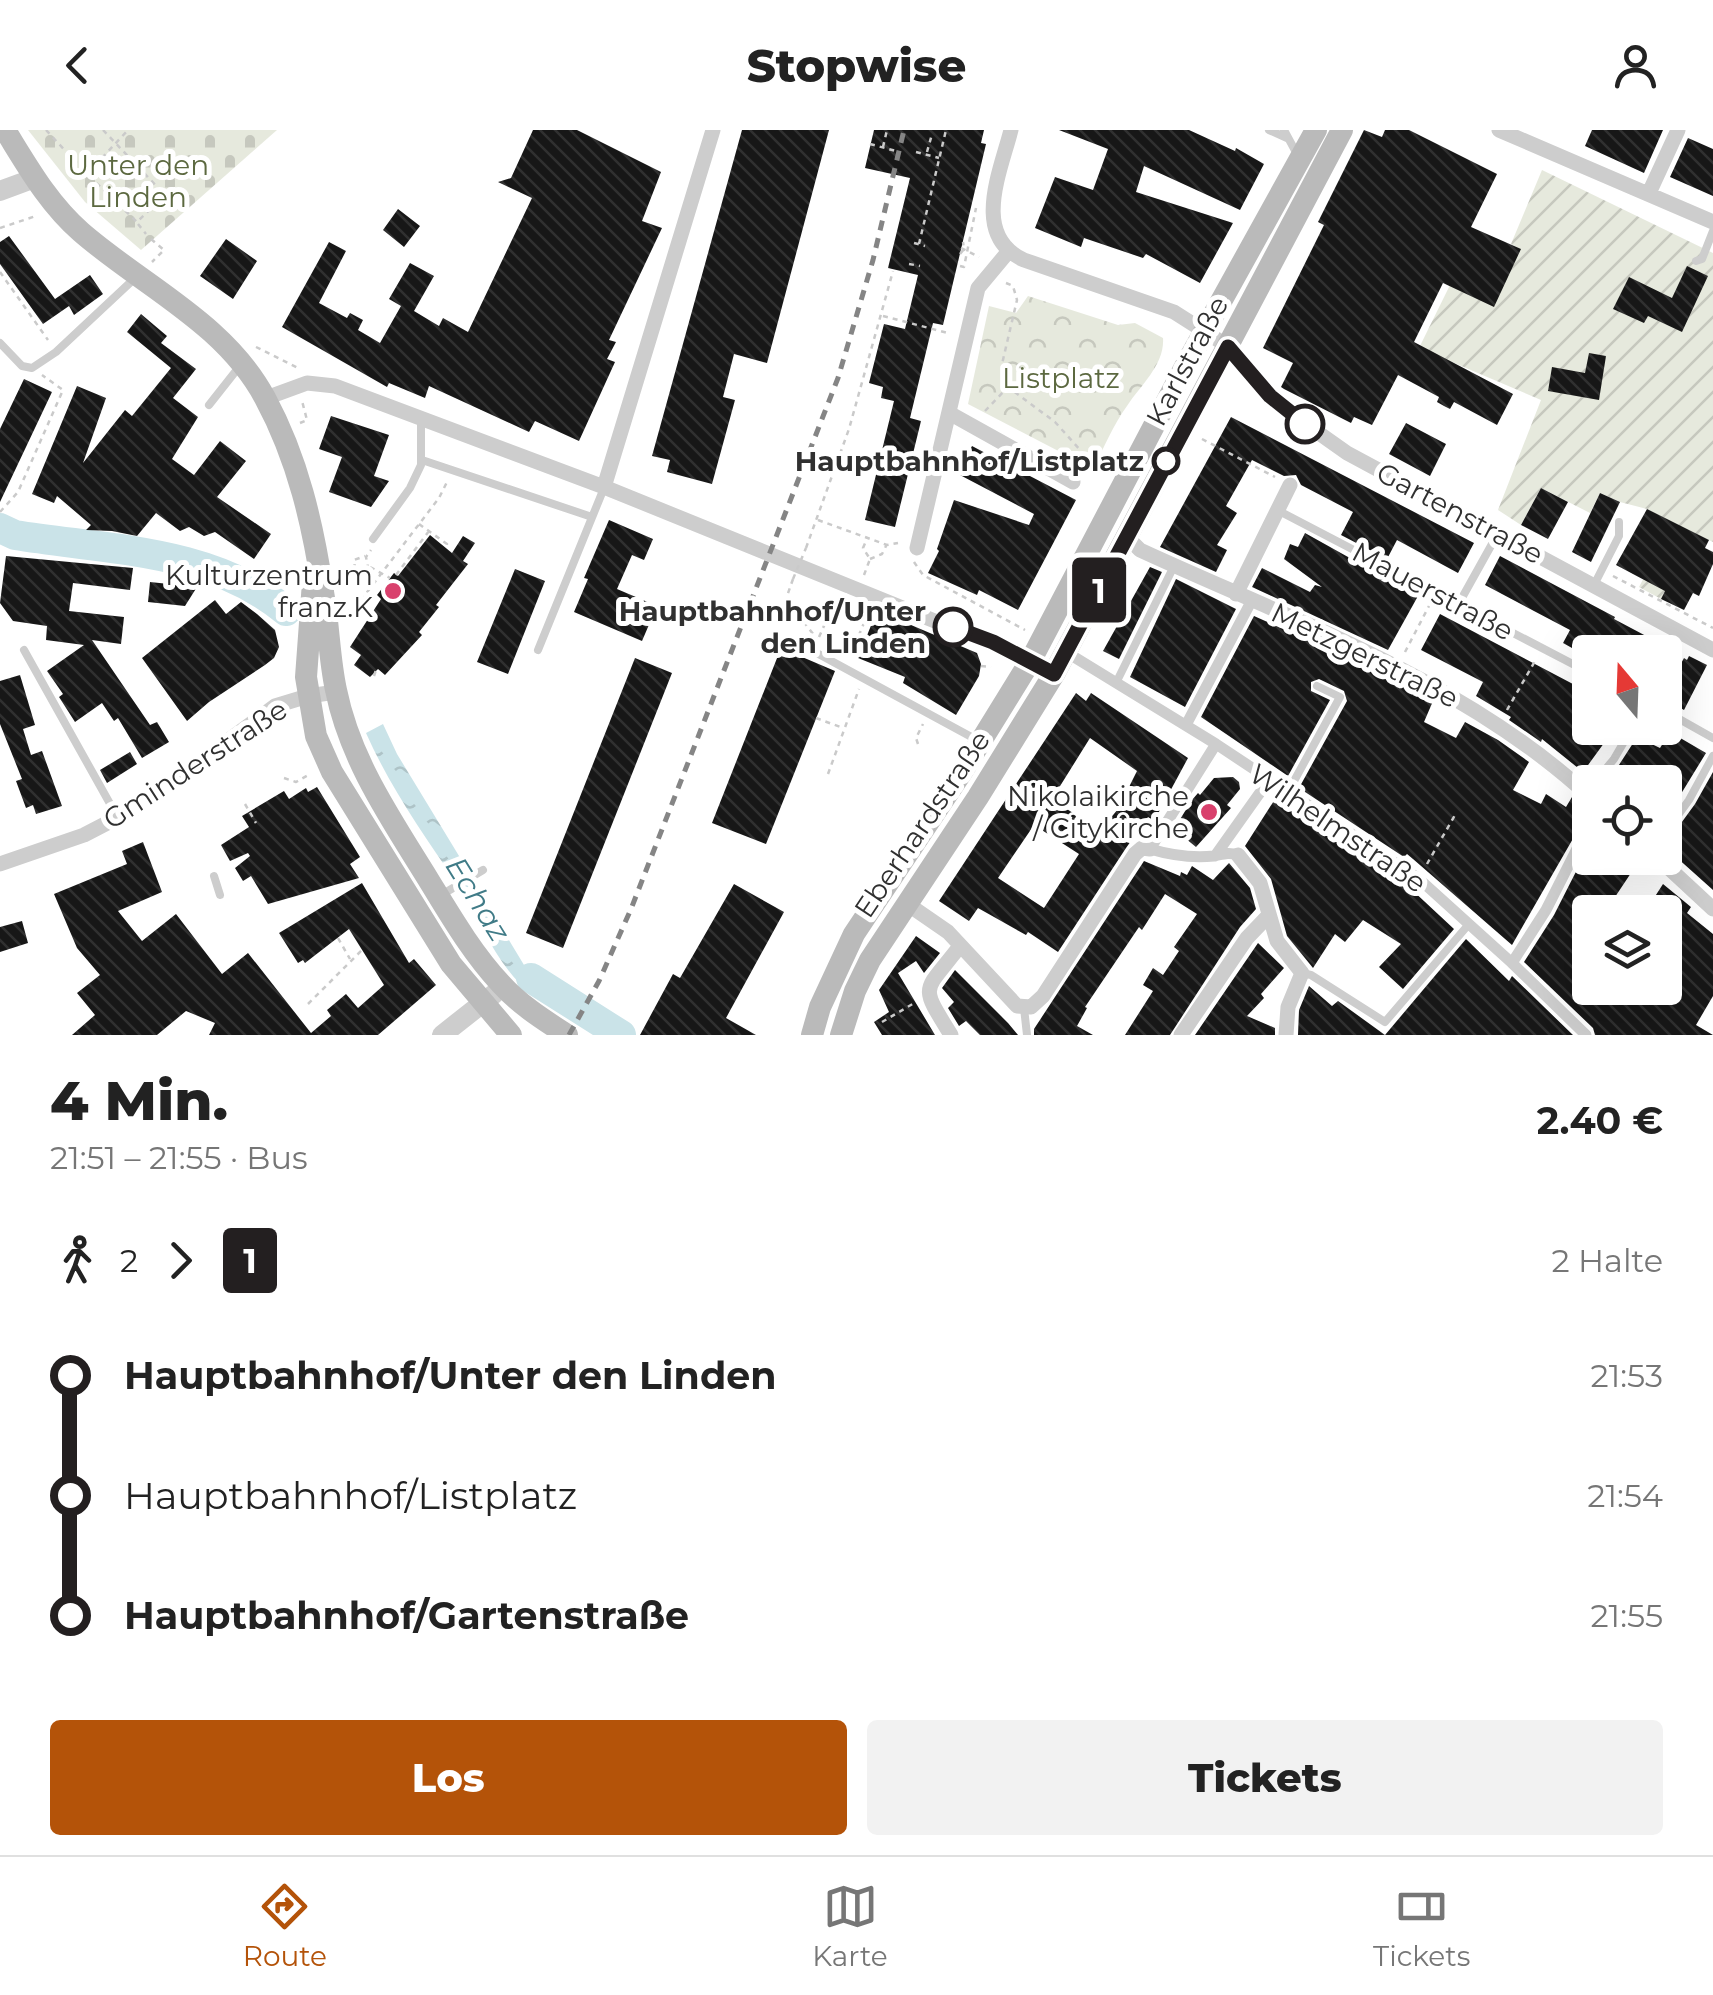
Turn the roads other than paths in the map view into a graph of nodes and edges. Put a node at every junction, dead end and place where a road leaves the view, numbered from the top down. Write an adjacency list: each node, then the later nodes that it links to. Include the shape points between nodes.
1 (4, 130): 11 (main road)
2 (713, 130): 32 (street)
3 (1011, 130): 16 (street, via 992,221)
4 (1269, 130): 9 (lane)
5 (1316, 130): 10 (main road, Karlstraße)
6 (1342, 130): 21 (main road, Karlstraße)
7 (1499, 130): 13 (street)
8 (1678, 130): 13 (street)
9 (1286, 134): 10 (lane)
10 (1300, 160): 19 (main road, Karlstraße)
11 (34, 178): 12 (street); 18 (main road, via 60,213)
12 (0, 191)
13 (1649, 193): 14 (street)
14 (1713, 222)
15 (1713, 231): 17 (lane)
16 (1008, 252): 19 (street, via 1152,302); 26 (street, via 978,288)
17 (1696, 260)
18 (137, 276): 20 (lane, via 32,368); 22 (main road)
19 (1205, 331): 21 (street); 24 (main road, Karlstraße)
20 (0, 343)
21 (1228, 347): 28 (main road, Karlstraße); 36 (street, Gartenstraße, via 1270,396 1322,436)
22 (245, 353): 23 (main road); 25 (lane)
23 (266, 398): 27 (street, via 320,383); 40 (main road, via 302,491)
24 (1169, 398): 28 (main road); 47 (main road, Karlstraße)
25 (209, 406)
26 (951, 414): 30 (street); 39 (street)
27 (422, 419): 29 (lane); 32 (street)
28 (1189, 421): 37 (main road, Karlstraße)
29 (422, 460): 34 (lane); 38 (lane)
30 (1073, 482)
31 (1290, 485): 33 (street)
32 (604, 487): 34 (lane); 47 (street)
33 (1276, 510): 43 (street); 44 (lane, Mauerstraße)
34 (592, 517): 49 (lane)
35 (1620, 522): 42 (lane)
36 (1498, 534): 42 (street, Gartenstraße); 44 (lane)
37 (1127, 537): 41 (street, Metzgerstraße); 52 (main road, Karlstraße)
38 (373, 539)
39 (916, 548)
40 (316, 554): 57 (main road); 58 (main road)
41 (1174, 566): 43 (street, Metzgerstraße); 55 (lane)
42 (1594, 585): 45 (street, Gartenstraße)
43 (1244, 597): 60 (street); 65 (street, Metzgerstraße, via 1397,666)
44 (1458, 605): 53 (lane, Mauerstraße)
45 (1680, 631): 46 (lane); 50 (street, Gartenstraße)
46 (1678, 635)
47 (1036, 649): 54 (lane); 62 (main road, Eberhardstraße)
48 (24, 650): 69 (lane)
49 (538, 650)
50 (1713, 650)
51 (813, 652): 62 (lane)
52 (1066, 652): 54 (main road, Karlstraße); 55 (street, Wilhelmstraße)
53 (1572, 664)
54 (1054, 674): 80 (main road, Eberhardstraße)
55 (1116, 683): 60 (street, Wilhelmstraße)
56 (1316, 686): 67 (lane, via 1340,697)
57 (336, 692): 58 (street, Gminderstraße); 78 (main road, via 369,782)
58 (308, 696): 69 (street, Gminderstraße, via 260,716); 89 (main road, via 332,772)
59 (1682, 721): 61 (lane)
60 (1186, 725): 63 (street, Wilhelmstraße)
61 (1713, 738)
62 (980, 742): 85 (main road, Eberhardstraße)
63 (1216, 744): 66 (street, Wilhelmstraße); 70 (street)
64 (1713, 756): 68 (lane)
65 (1572, 776)
66 (1269, 780): 67 (street, Wilhelmstraße); 72 (street)
67 (1288, 792): 83 (street, Wilhelmstraße, via 1418,878)
68 (1682, 810)
69 (118, 818): 74 (street, Gminderstraße)
70 (1150, 848): 72 (street); 90 (street, via 1135,854 1085,940 1043,996)
71 (1238, 855): 72 (street); 82 (street, via 1260,883)
72 (1216, 856)
73 (1572, 859): 86 (street)
74 (0, 864)
75 (483, 870): 78 (lane)
76 (1676, 875): 81 (street)
77 (214, 876): 79 (lane)
78 (445, 893): 88 (main road, via 482,962)
79 (220, 895)
80 (906, 903): 84 (street); 91 (main road, Eberhardstraße, via 870,960)
81 (1712, 908)
82 (1269, 915): 87 (street, via 1277,940); 98 (street)
83 (1469, 924): 86 (street, Wilhelmstraße); 87 (lane, via 1385,1022)
84 (960, 946): 90 (street); 96 (street, via 927,996)
85 (843, 954): 91 (lane, Eberhardstraße); 95 (main road, Eberhardstraße)
86 (1512, 963): 100 (street, Wilhelmstraße)
87 (1302, 974): 99 (street, via 1288,1006)
88 (503, 986): 89 (street); 94 (main road)
89 (482, 1004): 92 (street); 93 (main road)
90 (1024, 1008): 97 (lane)
91 (847, 1023)
92 (442, 1035)
93 (511, 1035)
94 (567, 1035)
95 (812, 1035)
96 (951, 1035)
97 (1028, 1035)
98 (1181, 1035)
99 (1286, 1035)
100 (1586, 1035)

